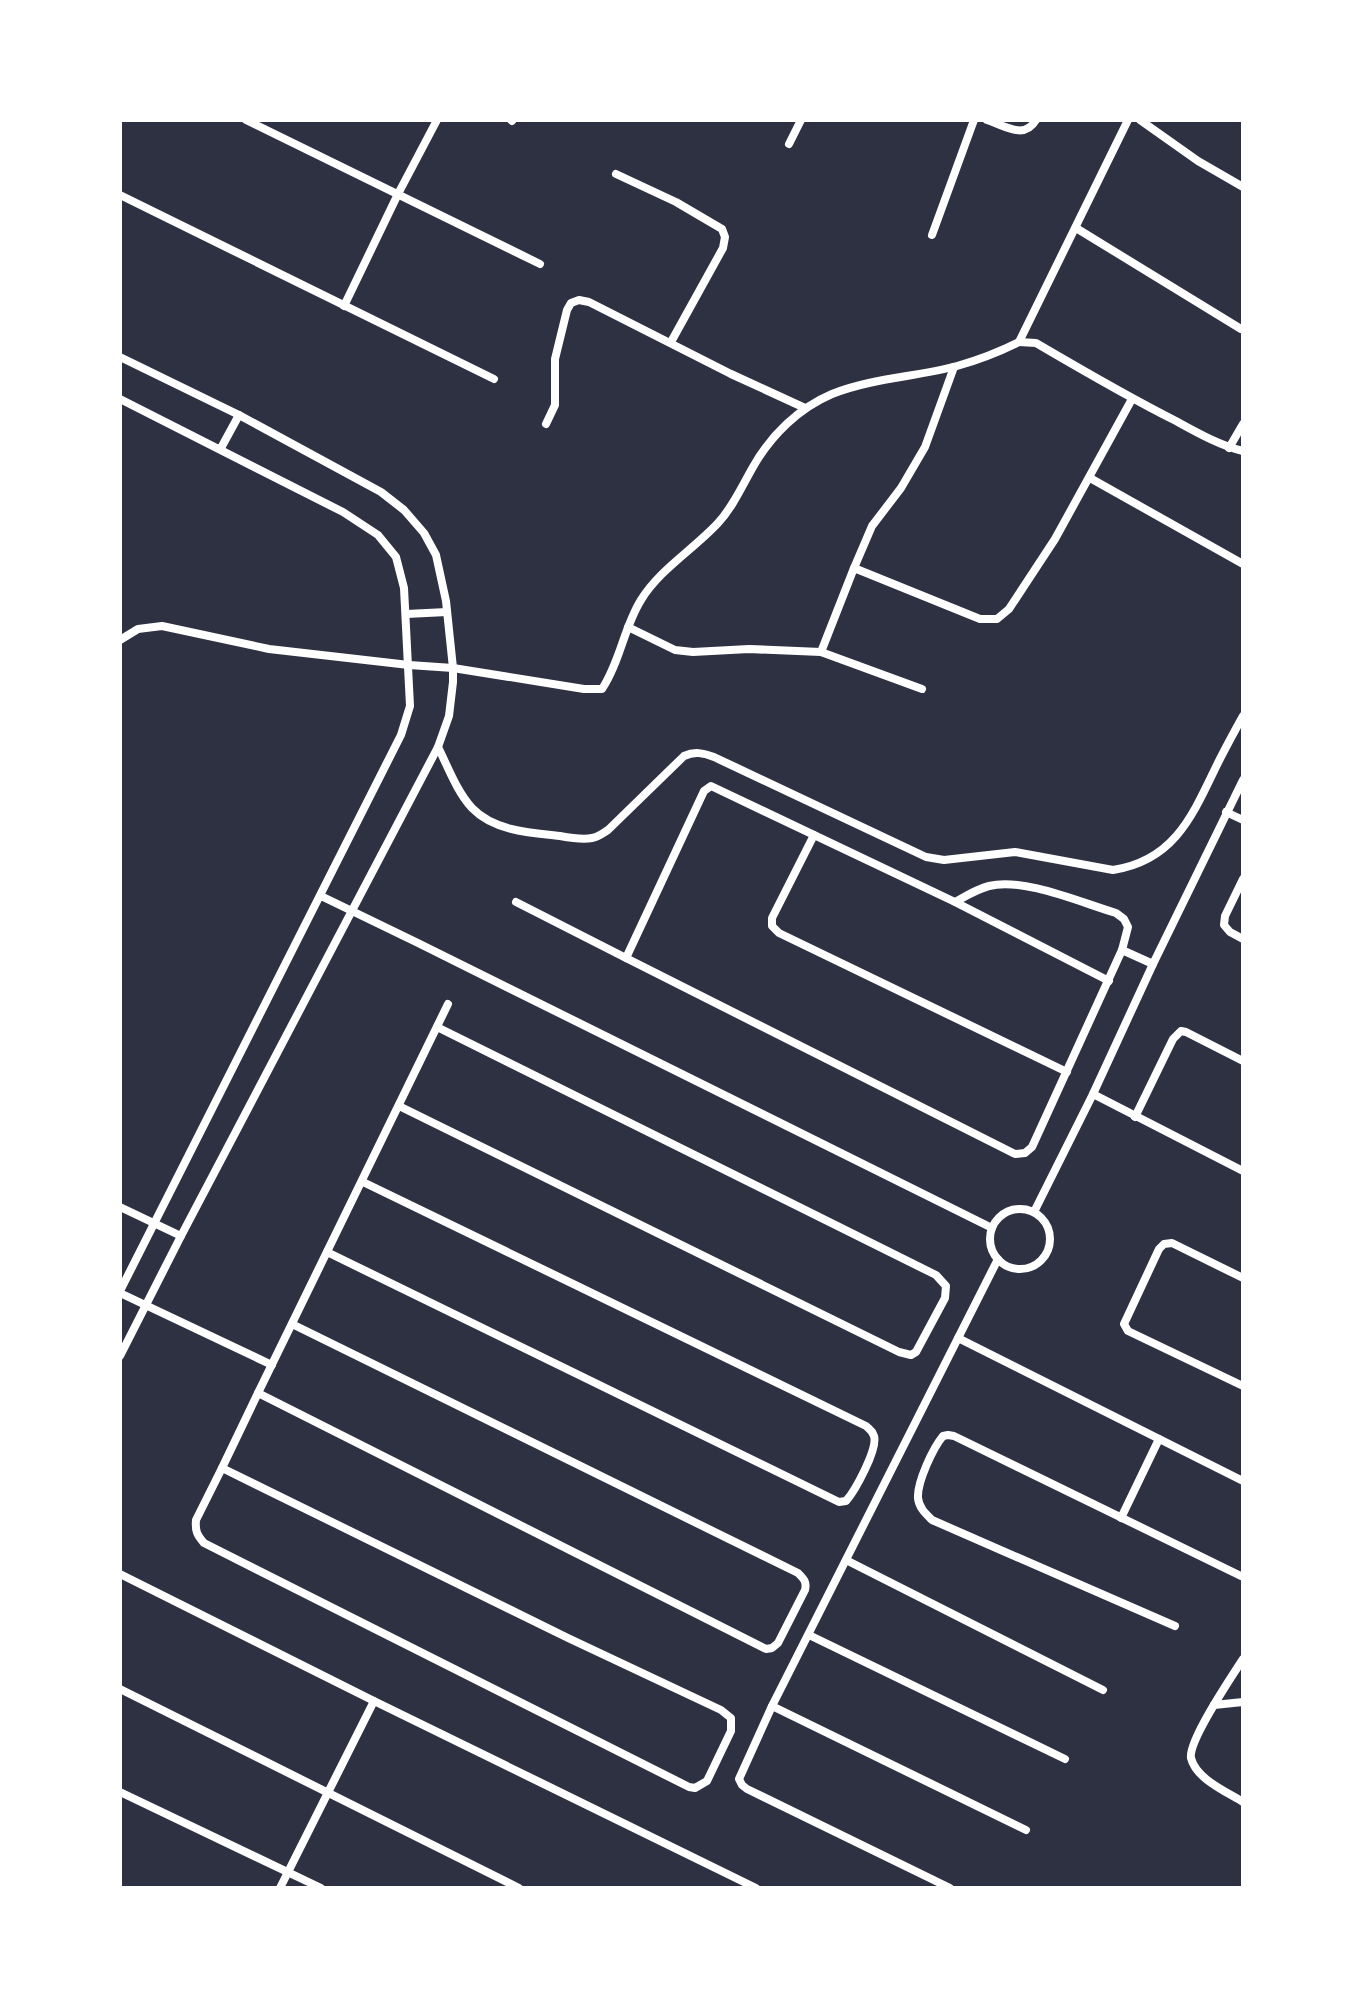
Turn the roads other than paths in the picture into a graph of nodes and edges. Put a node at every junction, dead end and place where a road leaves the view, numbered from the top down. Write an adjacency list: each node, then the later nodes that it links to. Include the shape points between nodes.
1 (246, 120): 12 (street)
2 (437, 120): 12 (street)
3 (801, 120): 9 (street)
4 (974, 120): 15 (street)
5 (987, 120): 6 (street, via 1023,132)
6 (1036, 120)
7 (1128, 120): 14 (street)
8 (1140, 120): 11 (street)
9 (789, 144)
10 (616, 174): 19 (street, via 676,202 722,229 725,237)
11 (1243, 187)
12 (398, 194): 16 (street); 17 (street)
13 (120, 195): 17 (street)
14 (1076, 228): 18 (street); 20 (street)
15 (932, 235)
16 (540, 264)
17 (344, 306): 23 (street)
18 (1241, 329)
19 (671, 342): 26 (street); 28 (street, via 589,302 571,303 555,359 555,405)
20 (1019, 342): 22 (street); 25 (street, via 1036,343)
21 (120, 357): 27 (street)
22 (954, 367): 26 (street, via 852,387); 35 (street, via 925,447 872,526)
23 (494, 379)
24 (120, 399): 30 (street)
25 (1132, 399): 31 (street); 33 (street)
26 (805, 408): 38 (street, via 762,451 720,521 649,588)
27 (239, 415): 30 (street); 36 (street, via 381,492 404,510 436,555)
28 (546, 424)
29 (1243, 424): 31 (street)
30 (221, 448): 37 (street, via 378,535 396,557)
31 (1229, 448): 32 (street)
32 (1243, 451)
33 (1090, 478): 34 (street); 35 (street, via 1009,609 997,619 980,619)
34 (1243, 564)
35 (854, 568): 40 (street)
36 (447, 612): 37 (street); 42 (street)
37 (406, 614): 41 (street)
38 (628, 627): 40 (street, via 675,650); 42 (street, via 602,689)
39 (120, 640): 41 (street, via 138,629 162,626 269,649)
40 (821, 652): 43 (street)
41 (409, 665): 42 (street); 51 (street, via 410,706 401,735)
42 (453, 668): 45 (street, via 449,716)
43 (922, 689)
44 (1243, 716): 45 (street, via 1181,831 1148,859 1113,870 1015,852 944,860 926,857 700,752 684,756 596,838 523,832 473,809)
45 (438, 747): 54 (street)
46 (1243, 780): 47 (street)
47 (1226, 812): 48 (street); 58 (street)
48 (1243, 820)
49 (814, 835): 53 (street); 57 (street, via 708,787); 63 (street, via 772,918 779,933)
50 (1243, 879): 55 (street, via 1224,925)
51 (321, 896): 54 (street); 71 (street)
52 (516, 902): 57 (street)
53 (955, 902): 56 (street, via 990,885 1026,885 1116,913 1128,927); 59 (street)
54 (354, 911): 72 (street); 73 (street)
55 (1243, 939)
56 (1122, 950): 58 (street); 59 (street)
57 (626, 958): 63 (street, via 1015,1154 1032,1147)
58 (1153, 964): 64 (street)
59 (1109, 981): 63 (street)
60 (448, 1004): 61 (street)
61 (437, 1027): 65 (street); 65 (street, via 936,1275 946,1286 945,1298 916,1352 899,1352)
62 (1243, 1061): 66 (street, via 1181,1031)
63 (1067, 1072)
64 (1093, 1094): 66 (street); 70 (street)
65 (399, 1106): 68 (street)
66 (1135, 1117): 67 (street)
67 (1243, 1171)
68 (363, 1182): 74 (street); 74 (street, via 866,1426 875,1439 852,1494 839,1502)
69 (120, 1207): 71 (street)
70 (1034, 1212): 72 (street, via 1008,1211); 75 (street, via 1050,1235 1046,1253 1024,1268)
71 (154, 1223): 73 (street); 77 (street)
72 (992, 1228): 75 (street, via 991,1244)
73 (181, 1236): 78 (street)
74 (327, 1252): 79 (street)
75 (998, 1259): 80 (street)
76 (1243, 1278): 83 (street, via 1172,1243 1164,1244 1124,1324 1128,1331)
77 (120, 1292): 78 (street)
78 (146, 1305): 81 (street); 82 (street)
79 (292, 1324): 82 (street); 84 (street, via 798,1573 807,1584 805,1590 778,1643 766,1649)
80 (958, 1338): 85 (street); 89 (street)
81 (120, 1356)
82 (272, 1365): 84 (street)
83 (1243, 1386)
84 (258, 1393): 86 (street)
85 (1159, 1439): 87 (street); 88 (street)
86 (222, 1468): 86 (street, via 721,1710 731,1718 731,1731 707,1781 689,1787 204,1543 196,1520)
87 (1243, 1481)
88 (1121, 1518): 91 (street); 92 (street, via 948,1435 938,1442 918,1497 932,1520)
89 (846, 1560): 93 (street); 96 (street)
90 (120, 1574): 97 (street)
91 (1243, 1577)
92 (1175, 1626)
93 (809, 1635): 100 (street); 101 (street)
94 (1243, 1659): 99 (street)
95 (120, 1689): 103 (street)
96 (1103, 1690)
97 (374, 1701): 103 (street); 110 (street)
98 (1243, 1702): 99 (street)
99 (1214, 1705): 104 (street, via 1191,1757 1203,1776)
100 (772, 1706): 105 (street); 111 (street, via 743,1767 742,1785)
101 (1065, 1759)
102 (120, 1792): 106 (street)
103 (328, 1794): 106 (street); 109 (street)
104 (1243, 1802)
105 (1026, 1830)
106 (289, 1871): 107 (street); 108 (street)
107 (280, 1888)
108 (321, 1888)
109 (519, 1888)
110 (756, 1888)
111 (950, 1888)

